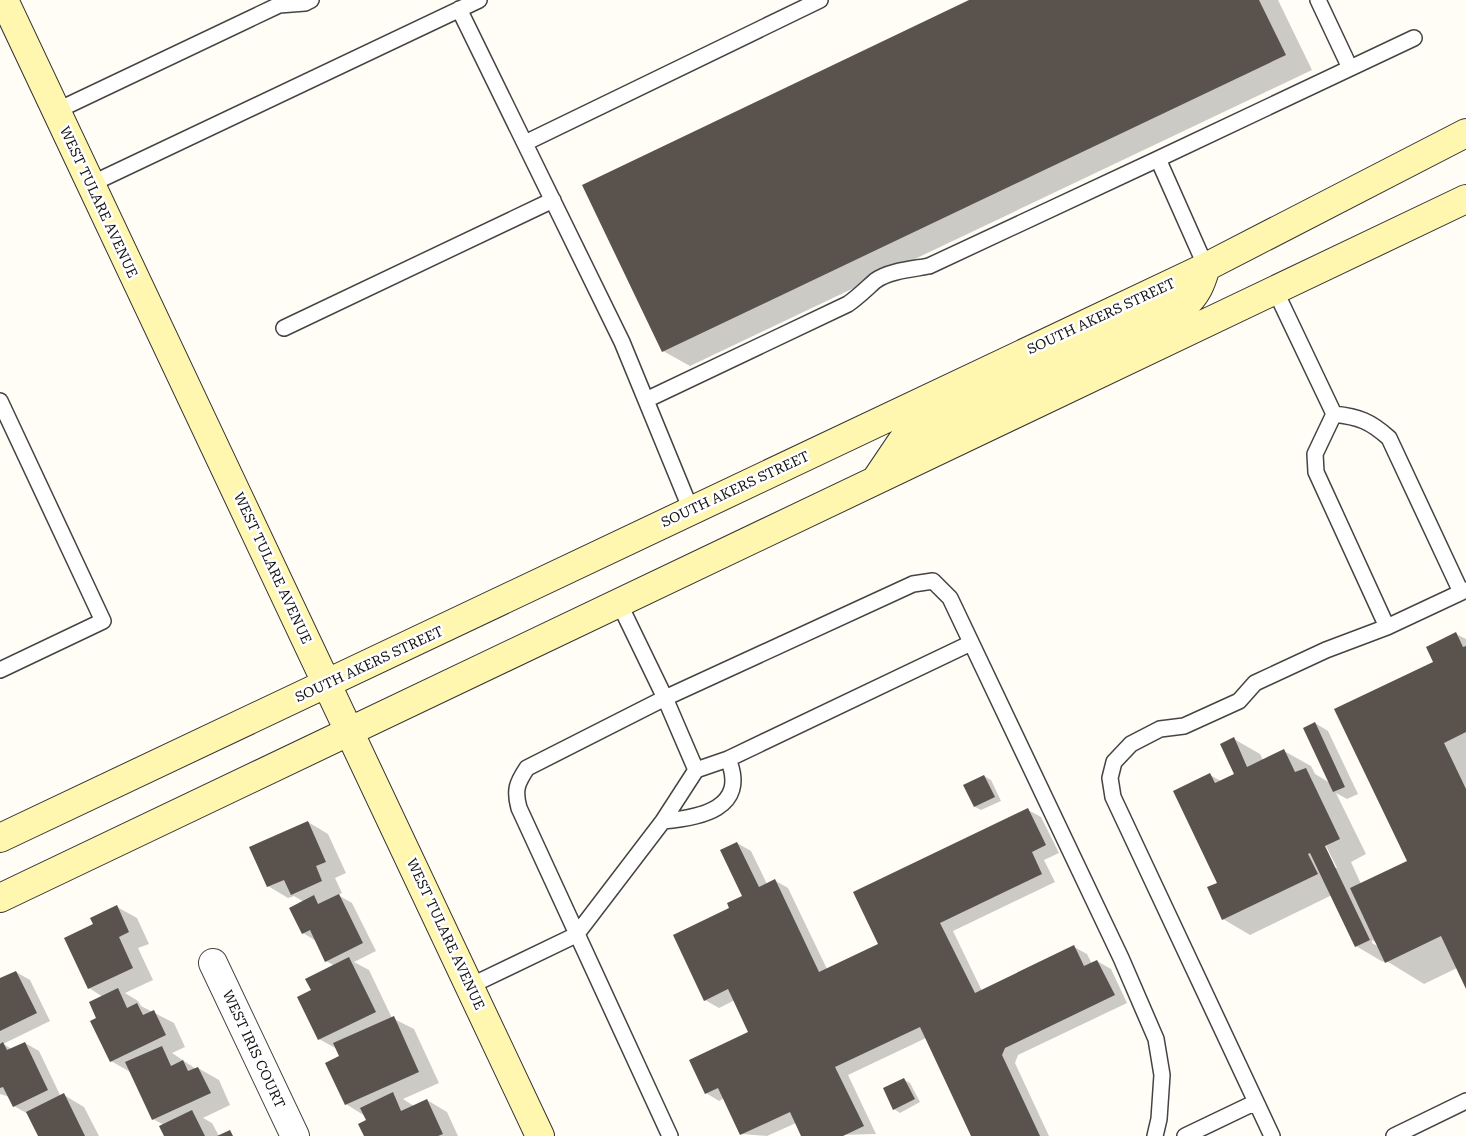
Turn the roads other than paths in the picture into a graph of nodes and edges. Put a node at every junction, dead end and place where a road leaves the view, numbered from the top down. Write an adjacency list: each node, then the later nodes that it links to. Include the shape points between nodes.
1 (4, 0): 9 (main road, WEST TULARE AVENUE)
2 (311, 0): 9 (lane, via 278,5)
3 (479, 0): 6 (lane)
4 (820, 0): 11 (lane)
5 (1318, 0): 8 (lane)
6 (459, 9): 11 (lane); 13 (lane)
7 (1414, 38): 8 (lane)
8 (1350, 68): 12 (lane)
9 (56, 111): 13 (main road, WEST TULARE AVENUE)
10 (1466, 133): 16 (main road, SOUTH AKERS STREET)
11 (524, 143): 15 (lane)
12 (1158, 159): 16 (lane); 19 (lane, via 929,266 877,280 848,304)
13 (91, 184): 29 (main road, WEST TULARE AVENUE)
14 (1466, 199): 17 (main road)
15 (553, 200): 18 (lane); 19 (lane, via 622,342)
16 (1206, 267): 22 (main road, via 1195,296 1184,306 902,441); 23 (main road, SOUTH AKERS STREET)
17 (1275, 290): 21 (lane); 22 (main road)
18 (284, 328)
19 (646, 400): 23 (lane)
20 (0, 401): 28 (lane, via 103,621)
21 (1334, 414): 24 (lane, via 1358,417 1376,426 1388,438); 26 (lane, via 1315,454 1316,472)
22 (876, 479): 25 (main road)
23 (691, 510): 29 (main road, SOUTH AKERS STREET)
24 (1463, 591): 26 (lane)
25 (619, 603): 30 (lane); 31 (main road)
26 (1387, 627): 41 (lane, via 1326,650 1255,683 1239,701 1184,726 1160,729 1131,744 1114,762 1110,778 1113,798)
27 (971, 643): 30 (lane, via 950,598 933,581 913,584); 32 (lane); 46 (lane, via 1156,1039 1162,1075)
28 (0, 670)
29 (328, 684): 31 (main road, WEST TULARE AVENUE); 35 (main road, SOUTH AKERS STREET)
30 (665, 698): 33 (lane); 37 (lane, via 527,768 516,784 519,808)
31 (351, 731): 36 (main road); 39 (main road, WEST TULARE AVENUE)
32 (728, 760): 33 (lane); 34 (lane, via 733,770 733,782 730,795 722,805 702,815)
33 (696, 770): 34 (lane)
34 (662, 821): 37 (lane)
35 (0, 838)
36 (0, 898)
37 (576, 935): 39 (lane); 45 (lane)
38 (213, 963): 43 (street, WEST IRIS COURT)
39 (470, 986): 44 (main road, WEST TULARE AVENUE)
40 (1466, 1101): 48 (lane)
41 (1256, 1102): 42 (lane); 47 (lane)
42 (1191, 1135)
43 (295, 1136)
44 (540, 1136)
45 (670, 1136)
46 (1155, 1136)
47 (1272, 1136)
48 (1394, 1136)

